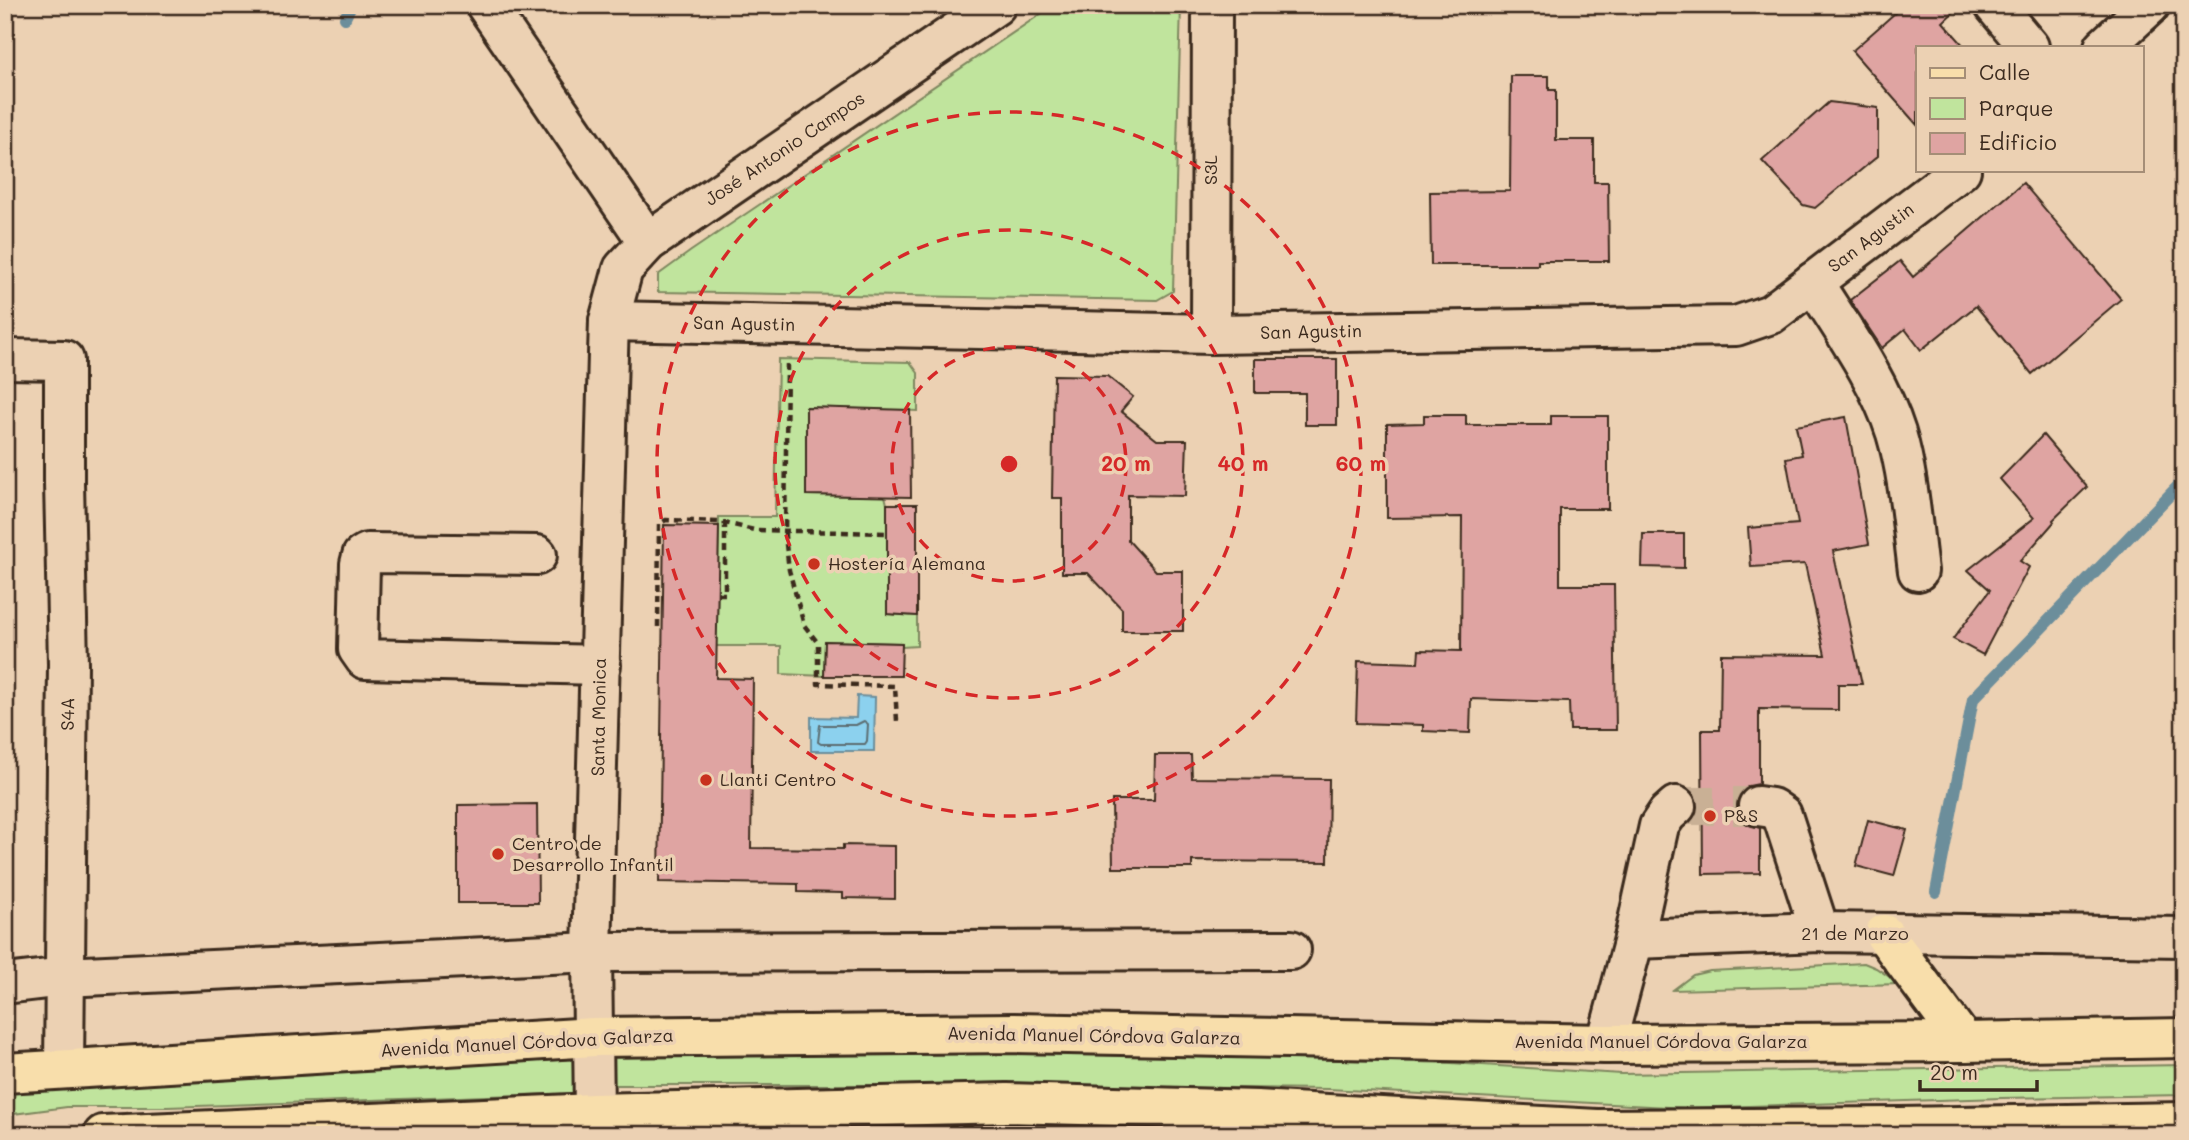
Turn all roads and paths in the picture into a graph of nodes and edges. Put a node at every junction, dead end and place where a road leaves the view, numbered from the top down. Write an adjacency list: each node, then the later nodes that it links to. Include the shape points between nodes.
1 (486, 5): 9 (street)
2 (996, 5): 9 (street, José Antonio Campos)
3 (1212, 5): 12 (street, S3L)
4 (1994, 5): 6 (street)
5 (2150, 5): 7 (street)
6 (2028, 46)
7 (2105, 46)
8 (1958, 172): 10 (street, San Agustin)
9 (648, 242): 11 (street, José Antonio Campos, via 623,269)
10 (1813, 282): 12 (street, San Agustin, via 1771,314 1736,326); 19 (street, via 1861,360 1896,434)
11 (609, 321): 12 (street, San Agustin); 22 (street, Santa Monica)
12 (1211, 334)
13 (787, 353): 16 (path)
14 (5, 359): 32 (street, S4A, via 64,360 68,664)
15 (725, 523): 16 (path, via 754,530); 20 (path, via 724,594); 21 (path, via 666,520 659,524)
16 (785, 530): 17 (path); 23 (path, via 789,570 804,625 818,642 818,684 895,686)
17 (887, 533)
18 (537, 555): 22 (street, via 367,553 360,564 361,656)
19 (1918, 571)
20 (718, 594)
21 (658, 628)
22 (601, 665): 31 (street, Santa Monica)
23 (897, 721)
24 (1676, 806): 29 (street, via 1659,826)
25 (1758, 806): 26 (street, via 1782,815)
26 (1820, 932): 27 (street, 21 de Marzo); 29 (street, 21 de Marzo)
27 (1884, 934): 28 (street, 21 de Marzo); 36 (main road)
28 (2184, 937)
29 (1634, 939): 37 (street)
30 (1291, 950): 31 (street)
31 (592, 952): 32 (street); 34 (street, Santa Monica)
32 (64, 976): 33 (street); 38 (street, S4A)
33 (5, 984)
34 (594, 1037): 37 (main road, Avenida Manuel Córdova Galarza, via 1014,1033); 38 (main road, Avenida Manuel Córdova Galarza); 40 (street, Santa Monica)
35 (2184, 1038): 36 (main road, Avenida Manuel Córdova Galarza)
36 (1964, 1042): 37 (main road, Avenida Manuel Córdova Galarza)
37 (1606, 1044)
38 (64, 1069): 39 (main road, Avenida Manuel Córdova Galarza)
39 (5, 1073)
40 (594, 1113): 42 (main road, via 1007,1103 1256,1110 1597,1129); 43 (main road)
41 (2184, 1122): 42 (main road)
42 (1901, 1131)
43 (103, 1135)

